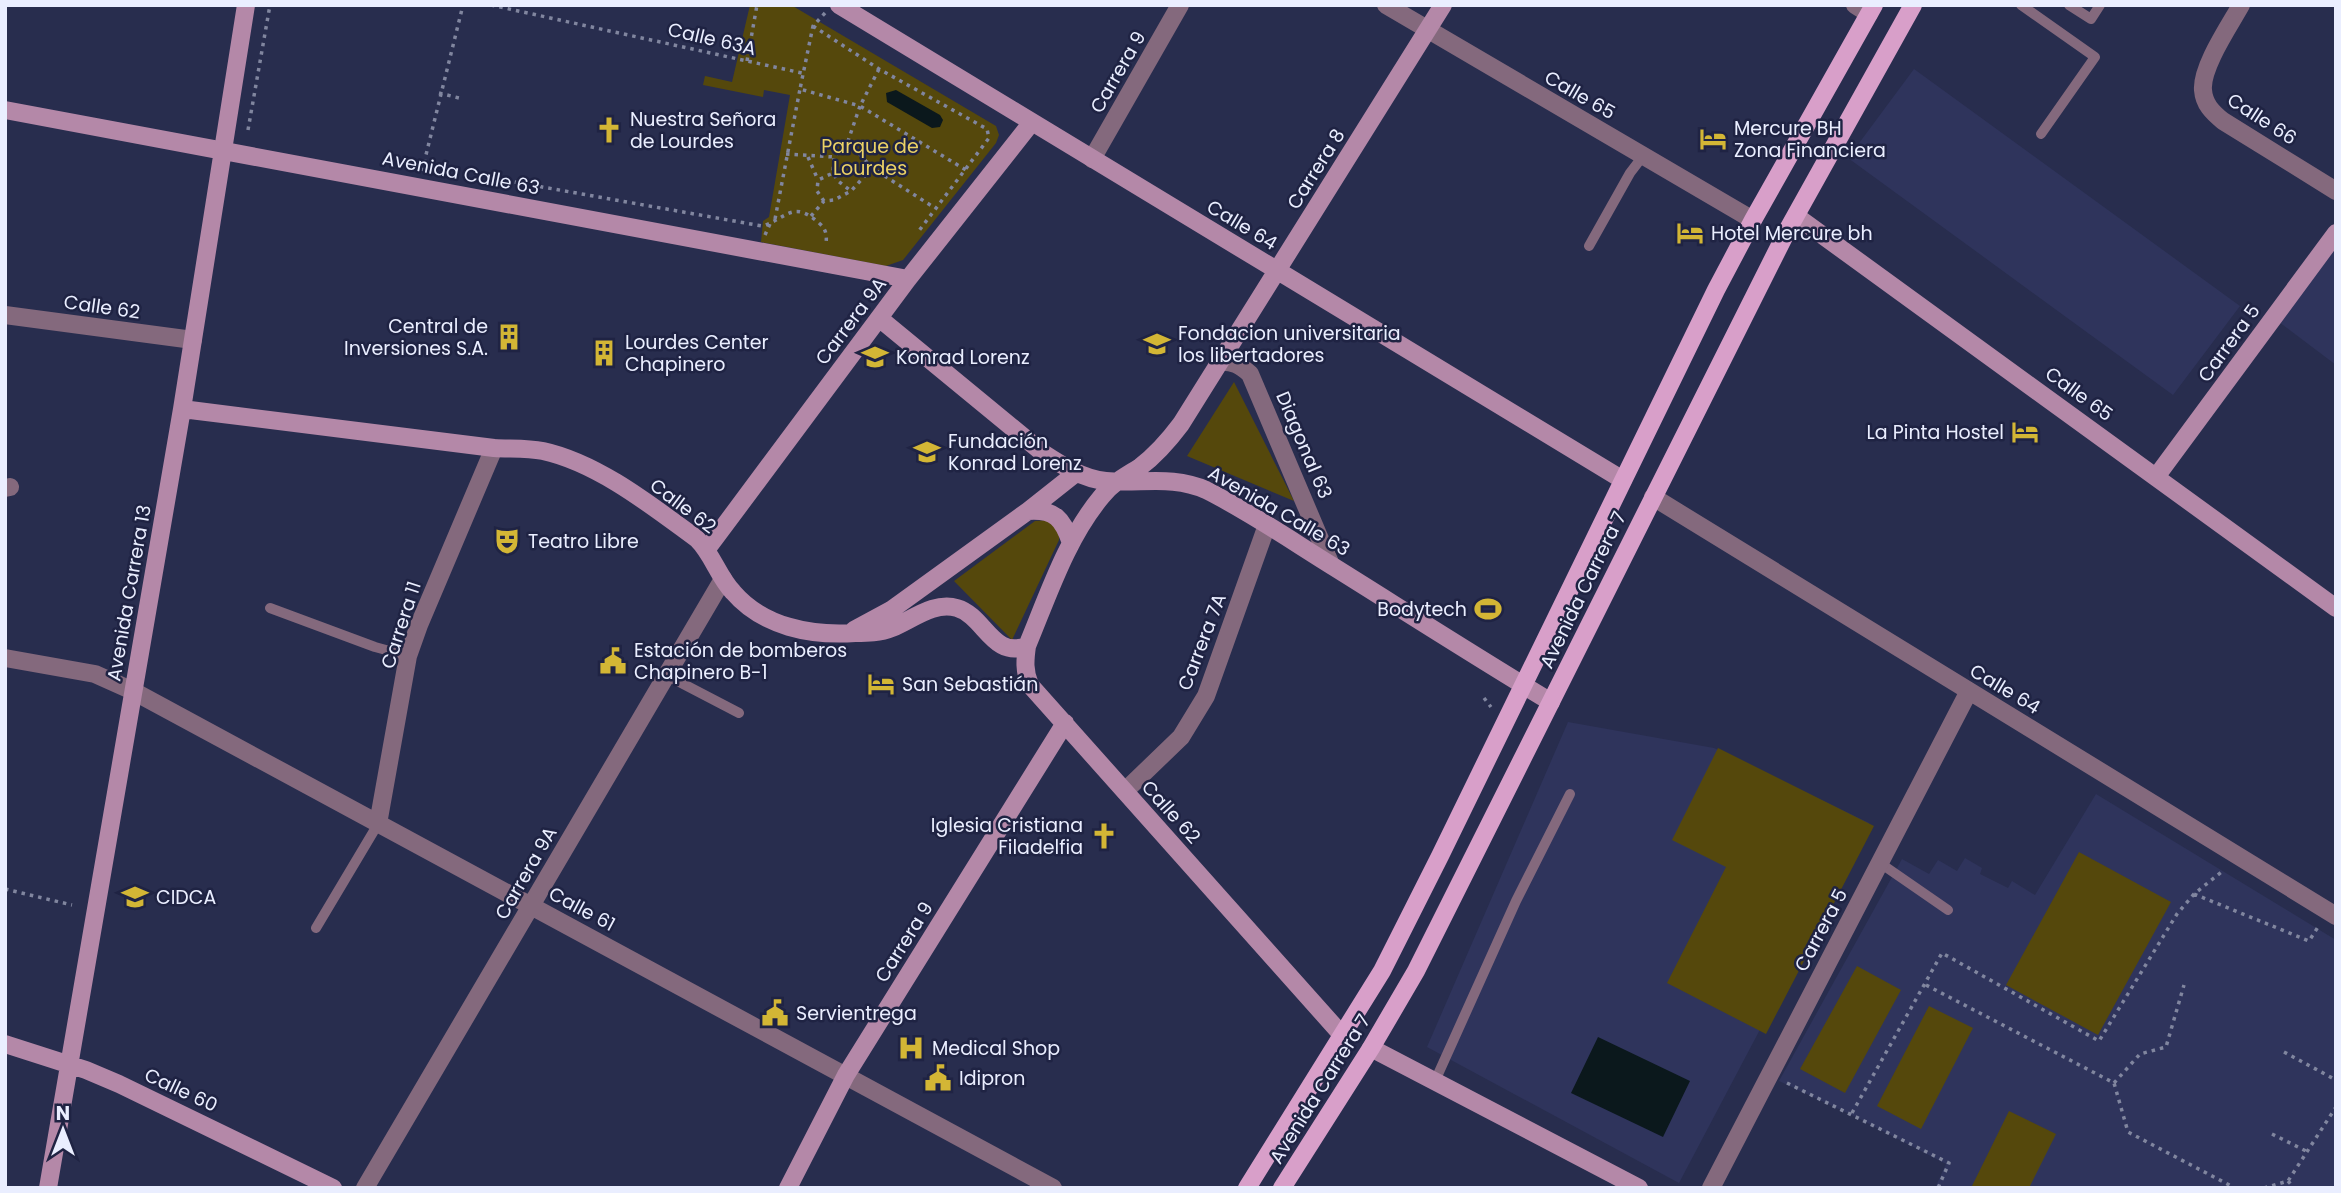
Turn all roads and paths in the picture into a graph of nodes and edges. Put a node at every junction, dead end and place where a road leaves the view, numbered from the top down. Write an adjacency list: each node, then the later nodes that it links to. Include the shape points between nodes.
1 (246, 5): 29 (street, Avenida Carrera 13)
2 (270, 5): 30 (path)
3 (463, 5): 22 (path)
4 (491, 5): 18 (path, Calle 63A)
5 (757, 5): 18 (path)
6 (1180, 5): 35 (street, Carrera 9)
7 (1386, 5): 17 (street, Calle 65)
8 (1443, 5): 17 (street, Carrera 8)
9 (1913, 5): 47 (main road, Avenida Carrera 7)
10 (2021, 5): 27 (lane, via 2095,57)
11 (2069, 5): 12 (lane, via 2091,19)
12 (2099, 5)
13 (2241, 5): 42 (street, Calle 66, via 2203,80 2211,111)
14 (833, 8): 16 (path); 26 (street, Calle 64)
15 (1866, 8): 49 (main road, Avenida Carrera 7)
16 (813, 26): 19 (path); 20 (path)
17 (1427, 30): 32 (street, Calle 65); 54 (street, Carrera 8)
18 (747, 61): 20 (path, Calle 63A)
19 (879, 69): 24 (path); 37 (path, via 987,129 989,138)
20 (802, 73): 21 (path)
21 (800, 89): 24 (path); 31 (path)
22 (439, 93): 23 (path); 40 (path)
23 (463, 99)
24 (860, 106): 28 (path); 37 (path)
25 (5, 110): 29 (street, Avenida Calle 63)
26 (1032, 122): 35 (street, Calle 64); 55 (street, Carrera 9A)
27 (2041, 134)
28 (848, 141): 34 (path); 36 (path)
29 (223, 150): 30 (street, Avenida Calle 63); 58 (street, Avenida Carrera 13)
30 (243, 154): 40 (street, Avenida Calle 63)
31 (786, 154): 33 (path); 48 (path)
32 (1643, 156): 49 (street, Calle 65); 52 (lane)
33 (808, 157): 34 (path); 39 (path)
34 (834, 158): 38 (path)
35 (1092, 159): 54 (street, Calle 64)
36 (872, 168): 41 (path); 45 (path)
37 (966, 170): 45 (path)
38 (833, 173): 39 (path); 41 (path)
39 (818, 180): 43 (path, via 817,191)
40 (418, 187): 44 (street, Avenida Calle 63)
41 (851, 191): 43 (path)
42 (2336, 191)
43 (824, 201): 46 (path)
44 (499, 202): 48 (path, via 503,180 762,226); 53 (street, Avenida Calle 63)
45 (935, 208): 51 (path)
46 (811, 215): 48 (path, via 793,212); 53 (path, via 827,235)
47 (1796, 215): 63 (street, Calle 65); 66 (main road, Avenida Carrera 7)
48 (775, 219)
49 (1753, 220): 64 (main road, Avenida Carrera 7)
50 (2336, 233): 63 (street, Carrera 5)
51 (915, 237)
52 (1589, 246)
53 (822, 263): 55 (street, Avenida Calle 63)
54 (1277, 270): 59 (street, Carrera 8); 64 (street, Calle 64)
55 (908, 279): 57 (street, Carrera 9A)
56 (5, 315): 58 (street, Calle 62)
57 (879, 318): 62 (street, Avenida Calle 63, via 1043,453); 70 (street, Carrera 9A)
58 (192, 340): 60 (street, Avenida Carrera 13)
59 (1219, 362): 65 (street, Carrera 8, via 1170,438); 71 (street, Diagonal 63, via 1230,361 1250,374)
60 (182, 409): 61 (street, Calle 62); 81 (street, Avenida Carrera 13)
61 (494, 448): 70 (street, Calle 62, via 541,451 592,469); 77 (street, Carrera 11)
62 (1076, 473): 65 (street, Avenida Calle 63); 67 (street)
63 (2156, 477): 74 (street, Calle 65)
64 (1623, 480): 80 (main road, Avenida Carrera 7)
65 (1117, 481): 68 (street, Avenida Calle 63, via 1191,484); 69 (street, via 1102,495)
66 (1653, 497): 82 (street, Calle 64); 83 (main road, Avenida Carrera 7)
67 (1028, 511): 69 (street, via 1052,513); 75 (street, via 891,610)
68 (1267, 525): 71 (street, Avenida Calle 63); 86 (street, Carrera 7A, via 1206,696 1181,737)
69 (1071, 543): 76 (street)
70 (707, 549): 72 (street, Calle 62)
71 (1331, 565): 80 (street, Avenida Calle 63)
72 (723, 579): 75 (street, Calle 62, via 754,611 773,621 814,632); 79 (street, Carrera 9A)
73 (270, 608): 77 (lane)
74 (2336, 608)
75 (847, 634): 76 (street, Calle 62, via 891,629 945,607 966,612 1000,645)
76 (1027, 646): 85 (street, Calle 62, via 1030,685)
77 (408, 656): 88 (street, Carrera 11)
78 (5, 658): 81 (street, Calle 61, via 95,674)
79 (666, 675): 84 (lane); 94 (street, Carrera 9A)
80 (1523, 685): 83 (street, Avenida Calle 63); 100 (main road, Avenida Carrera 7, via 1382,971)
81 (133, 691): 88 (street, Calle 61); 104 (street, Avenida Carrera 13)
82 (1969, 691): 89 (street, Calle 64); 90 (street, Carrera 5)
83 (1551, 702): 102 (main road, Avenida Carrera 7, via 1427,950)
84 (739, 713)
85 (1065, 723): 86 (street, Calle 62); 106 (street, Carrera 9)
86 (1125, 791): 100 (street, Calle 62)
87 (1570, 794): 108 (lane)
88 (378, 824): 94 (street, Calle 61); 97 (lane)
89 (2241, 858): 92 (path); 96 (street, Calle 64)
90 (1880, 863): 95 (lane); 105 (street, Carrera 5)
91 (5, 889): 93 (path)
92 (2194, 894): 96 (path, via 2309,941); 98 (path, via 2099,1041 1942,953)
93 (72, 905)
94 (531, 905): 106 (street, Calle 61); 117 (street, Carrera 9A)
95 (1948, 910)
96 (2332, 914)
97 (316, 928)
98 (1926, 985): 109 (path); 111 (path)
99 (2184, 985): 109 (path, via 2166,1047 2140,1054)
100 (1342, 1035): 120 (main road, Avenida Carrera 7)
101 (5, 1044): 104 (street, Calle 60)
102 (1371, 1048): 108 (street); 121 (main road, Avenida Carrera 7)
103 (2284, 1052): 107 (path)
104 (69, 1065): 115 (street, Avenida Carrera 13); 116 (street, Calle 60, via 164,1104)
105 (1770, 1074): 111 (path); 123 (street, Carrera 5)
106 (846, 1075): 118 (street, Carrera 9); 119 (street, Calle 61)
107 (2336, 1080)
108 (1435, 1082): 122 (street)
109 (2115, 1083): 125 (path, via 2128,1132)
110 (2336, 1107): 113 (path)
111 (1852, 1114): 124 (path, via 1949,1163)
112 (2272, 1134): 113 (path)
113 (2306, 1151): 114 (path)
114 (2288, 1181): 126 (path); 127 (path)
115 (48, 1188)
116 (333, 1188)
117 (365, 1188)
118 (788, 1188)
119 (1053, 1188)
120 (1247, 1188)
121 (1282, 1188)
122 (1639, 1188)
123 (1711, 1188)
124 (1938, 1188)
125 (2235, 1188)
126 (2264, 1188)
127 (2294, 1188)

